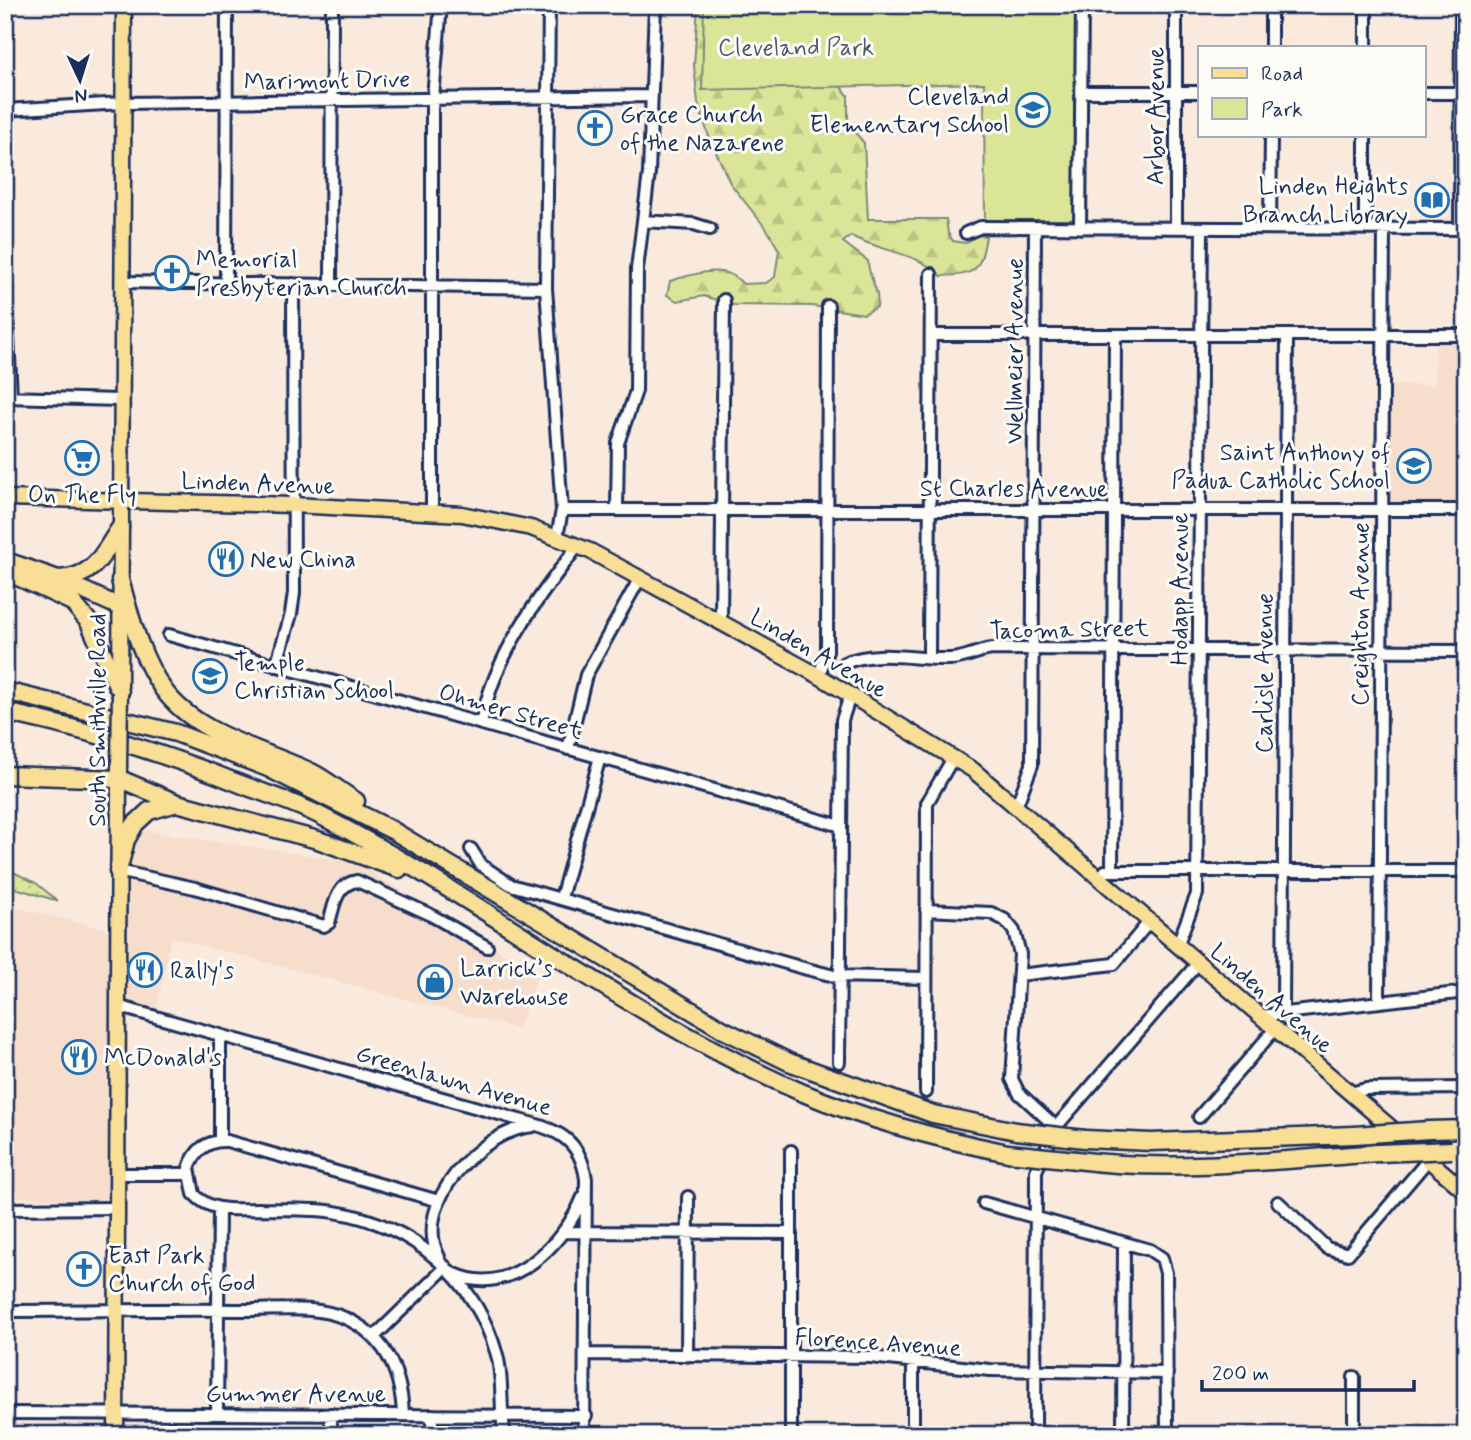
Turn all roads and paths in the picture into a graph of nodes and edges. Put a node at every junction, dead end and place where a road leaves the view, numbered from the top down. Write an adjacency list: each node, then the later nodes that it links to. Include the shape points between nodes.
1 (124, 5): 24 (main road, South Smithville Road)
2 (227, 5): 23 (street)
3 (332, 5): 22 (street)
4 (441, 5): 20 (street)
5 (549, 5): 21 (street)
6 (655, 5): 19 (street)
7 (1082, 5): 14 (street)
8 (1176, 5): 15 (street, Arbor Avenue)
9 (1272, 5): 12 (street)
10 (1366, 5): 13 (street)
11 (1461, 5): 18 (street)
12 (1271, 46)
13 (1366, 46)
14 (1081, 92): 15 (street); 30 (street)
15 (1175, 92): 16 (street); 31 (street, Arbor Avenue)
16 (1198, 92)
17 (1426, 93): 18 (street)
18 (1463, 93): 37 (street)
19 (650, 96): 21 (street, Marimont Drive); 28 (street)
20 (433, 99): 21 (street, Marimont Drive); 22 (street, Marimont Drive); 45 (street)
21 (546, 99): 46 (street)
22 (331, 101): 23 (street, Marimont Drive); 44 (street)
23 (226, 102): 24 (street, Marimont Drive); 42 (street)
24 (123, 103): 25 (street, Marimont Drive); 41 (main road, South Smithville Road)
25 (5, 110)
26 (1270, 136): 33 (street)
27 (1365, 136): 35 (street)
28 (643, 221): 34 (street); 61 (street, via 637,269 636,391 618,443)
29 (1035, 228): 30 (street); 38 (street, via 981,227); 50 (street, Wellmeier Avenue)
30 (1080, 228): 31 (street)
31 (1176, 228): 32 (street)
32 (1202, 228): 33 (street); 52 (street, Hodapp Avenue)
33 (1270, 228): 35 (street)
34 (710, 229)
35 (1365, 229): 36 (street)
36 (1384, 229): 37 (street); 54 (street, Creighton Avenue)
37 (1463, 229)
38 (966, 233)
39 (931, 274): 49 (street)
40 (5, 275): 56 (street)
41 (122, 282): 42 (street); 57 (main road, South Smithville Road)
42 (226, 283): 43 (street)
43 (293, 284): 44 (street); 60 (street)
44 (331, 284): 45 (street)
45 (432, 285): 46 (street); 72 (street)
46 (546, 288): 67 (street)
47 (724, 300): 68 (street)
48 (828, 306): 69 (street)
49 (931, 335): 50 (street); 70 (street)
50 (1035, 335): 51 (street); 62 (street, Wellmeier Avenue)
51 (1115, 335): 52 (street); 63 (street)
52 (1201, 335): 53 (street); 64 (street, Hodapp Avenue)
53 (1287, 335): 54 (street); 65 (street, Carlisle Avenue)
54 (1383, 335): 55 (street); 66 (street, Creighton Avenue)
55 (1466, 335)
56 (8, 397): 57 (street)
57 (120, 400): 59 (main road, South Smithville Road)
58 (5, 498): 59 (main road, Linden Avenue)
59 (120, 503): 60 (main road, Linden Avenue); 73 (main road, South Smithville Road)
60 (293, 505): 72 (main road, Linden Avenue); 92 (street, via 293,606)
61 (617, 509): 67 (street, St Charles Avenue); 68 (street, St Charles Avenue)
62 (1034, 509): 63 (street, St Charles Avenue); 70 (street, St Charles Avenue); 84 (street, Wellmeier Avenue)
63 (1114, 509): 64 (street, St Charles Avenue); 85 (street)
64 (1200, 509): 65 (street, St Charles Avenue); 86 (street, Hodapp Avenue)
65 (1285, 509): 66 (street, St Charles Avenue); 87 (street, Carlisle Avenue)
66 (1382, 509): 71 (street, St Charles Avenue); 88 (street, Creighton Avenue)
67 (562, 510): 74 (street)
68 (723, 510): 69 (street, St Charles Avenue); 82 (street)
69 (827, 510): 70 (street, St Charles Avenue); 93 (street, via 827,651)
70 (930, 510): 90 (street)
71 (1466, 510)
72 (432, 513): 74 (main road, Linden Avenue, via 507,521)
73 (120, 528): 79 (highway, via 94,566 79,578); 80 (main road, South Smithville Road)
74 (557, 537): 75 (main road, Linden Avenue)
75 (578, 546): 78 (main road, Linden Avenue); 98 (street, via 538,596 498,669)
76 (5, 561): 79 (highway)
77 (5, 571): 95 (highway, via 72,602 89,622)
78 (640, 578): 82 (main road, Linden Avenue); 99 (street, via 586,675)
79 (58, 579): 81 (highway)
80 (120, 580): 81 (main road, South Smithville Road); 108 (highway, via 145,658 181,708 212,729 314,774)
81 (120, 607): 95 (main road, South Smithville Road)
82 (721, 623): 93 (main road, Linden Avenue)
83 (169, 635): 92 (street, Ohmer Street)
84 (1033, 649): 85 (street, Tacoma Street); 90 (street, Tacoma Street, via 984,649 952,659); 105 (street, Wellmeier Avenue, via 1032,765)
85 (1113, 649): 86 (street, Tacoma Street); 113 (street)
86 (1199, 650): 87 (street, Tacoma Street); 109 (street, Hodapp Avenue)
87 (1284, 650): 88 (street, Tacoma Street); 110 (street, Carlisle Avenue)
88 (1381, 650): 89 (street, Tacoma Street); 114 (street, Creighton Avenue)
89 (1466, 651)
90 (929, 657): 91 (street, Tacoma Street, via 874,656)
91 (844, 663)
92 (276, 666): 98 (street, Ohmer Street)
93 (819, 676): 96 (main road, Linden Avenue)
94 (5, 691): 108 (highway, via 176,733 268,768)
95 (120, 692): 102 (main road, South Smithville Road, bridge)
96 (850, 696): 101 (main road, Linden Avenue); 106 (street, via 842,720)
97 (5, 712): 116 (highway, via 155,750 271,795 327,819)
98 (481, 724): 99 (street, Ohmer Street)
99 (568, 749): 100 (street, Ohmer Street)
100 (600, 758): 106 (street, Ohmer Street); 117 (street)
101 (953, 758): 105 (main road, Linden Avenue); 118 (street, via 927,803)
102 (119, 774): 103 (highway); 104 (highway); 111 (main road, South Smithville Road)
103 (5, 775)
104 (177, 803): 111 (highway, via 149,811 135,824); 116 (highway, via 318,840)
105 (1016, 807): 112 (main road, Linden Avenue)
106 (841, 826): 124 (street)
107 (471, 849): 117 (street, via 478,862 502,880)
108 (439, 857): 140 (highway, bridge, via 724,1030 789,1062 933,1114 1016,1131 1162,1142)
109 (1198, 870): 110 (street); 113 (street); 120 (street, Hodapp Avenue, via 1196,899)
110 (1283, 870): 114 (street); 129 (street, Carlisle Avenue)
111 (118, 871): 121 (street, via 327,925 340,890 357,881); 128 (main road, South Smithville Road)
112 (1090, 871): 113 (street); 119 (main road, Linden Avenue)
113 (1112, 871)
114 (1379, 871): 115 (street); 127 (street, Creighton Avenue)
115 (1466, 871)
116 (450, 889): 142 (highway, bridge, via 680,1030 790,1087 905,1128 1008,1153 1142,1166)
117 (561, 898): 124 (street)
118 (926, 910): 123 (street, via 983,912 1005,920 1019,946); 125 (street)
119 (1149, 922): 120 (main road, Linden Avenue); 123 (street, via 1114,964)
120 (1177, 946): 122 (main road, Linden Avenue)
121 (487, 947)
122 (1198, 963): 130 (main road, Linden Avenue); 139 (street)
123 (1019, 975): 139 (street, via 1012,1079 1019,1093)
124 (840, 976): 125 (street); 133 (street)
125 (926, 978): 135 (street)
126 (1466, 992): 127 (street)
127 (1379, 1001): 129 (street)
128 (117, 1006): 132 (street, Greenlawn Avenue); 145 (main road, South Smithville Road)
129 (1283, 1011): 130 (street)
130 (1260, 1016): 131 (main road, Linden Avenue)
131 (1275, 1029): 136 (main road, Linden Avenue); 137 (street)
132 (220, 1035): 138 (street, Greenlawn Avenue); 141 (street)
133 (839, 1062)
134 (1466, 1088): 136 (street)
135 (926, 1092)
136 (1350, 1093): 144 (main road, Linden Avenue)
137 (1199, 1117)
138 (536, 1126): 147 (street, Greenlawn Avenue, via 572,1142 584,1164); 150 (street, via 518,1129 473,1155)
139 (1056, 1127): 156 (street, via 1036,1171)
140 (1465, 1129)
141 (220, 1140): 146 (street, via 196,1153); 150 (street)
142 (1459, 1150)
143 (791, 1151): 160 (street)
144 (1428, 1160): 148 (main road, Linden Avenue); 151 (street, via 1348,1254 1327,1248)
145 (116, 1174): 146 (street); 153 (main road, South Smithville Road)
146 (189, 1174): 155 (street, via 199,1199)
147 (586, 1191): 157 (street, Greenlawn Avenue); 158 (street)
148 (1466, 1192)
149 (688, 1197): 159 (street)
150 (439, 1200): 162 (street, via 432,1236)
151 (1278, 1202)
152 (984, 1203): 156 (street)
153 (117, 1208): 154 (street); 164 (main road, South Smithville Road)
154 (5, 1209)
155 (219, 1209): 162 (street, via 315,1210 354,1216 396,1231); 163 (street)
156 (1035, 1218): 161 (street); 171 (street)
157 (586, 1231): 158 (street); 159 (street); 167 (street, Greenlawn Avenue)
158 (565, 1232): 162 (street, via 533,1262 505,1276 475,1280)
159 (688, 1233): 160 (street); 168 (street)
160 (791, 1233): 169 (street)
161 (1124, 1244): 172 (street); 173 (street, via 1162,1258)
162 (446, 1266): 166 (street); 181 (street, via 479,1311 493,1342)
163 (218, 1309): 164 (street); 166 (street, via 326,1312); 177 (street)
164 (117, 1310): 165 (street); 176 (main road, South Smithville Road)
165 (5, 1311)
166 (374, 1337): 179 (street, via 394,1364)
167 (586, 1354): 168 (street, Florence Avenue); 182 (street, Greenlawn Avenue)
168 (687, 1356): 169 (street, Florence Avenue)
169 (792, 1356): 170 (street, Florence Avenue); 188 (street)
170 (913, 1360): 171 (street, Florence Avenue, via 971,1369); 189 (street)
171 (1035, 1371): 172 (street, Florence Avenue); 190 (street)
172 (1123, 1371): 173 (street, Florence Avenue); 191 (street)
173 (1167, 1373): 192 (street)
174 (1354, 1377): 193 (street)
175 (5, 1413): 176 (street, Gummer Avenue)
176 (116, 1413): 177 (street, Gummer Avenue); 183 (main road, South Smithville Road)
177 (217, 1414): 178 (street, Gummer Avenue)
178 (331, 1414): 179 (street, Gummer Avenue); 184 (street)
179 (403, 1414): 180 (street, Gummer Avenue)
180 (432, 1415): 181 (street, Gummer Avenue); 185 (street)
181 (504, 1415): 182 (street, Gummer Avenue); 186 (street)
182 (586, 1416): 187 (street, Greenlawn Avenue)
183 (116, 1435)
184 (331, 1435)
185 (432, 1435)
186 (505, 1435)
187 (584, 1435)
188 (791, 1435)
189 (913, 1435)
190 (1035, 1435)
191 (1123, 1435)
192 (1167, 1435)
193 (1354, 1435)

